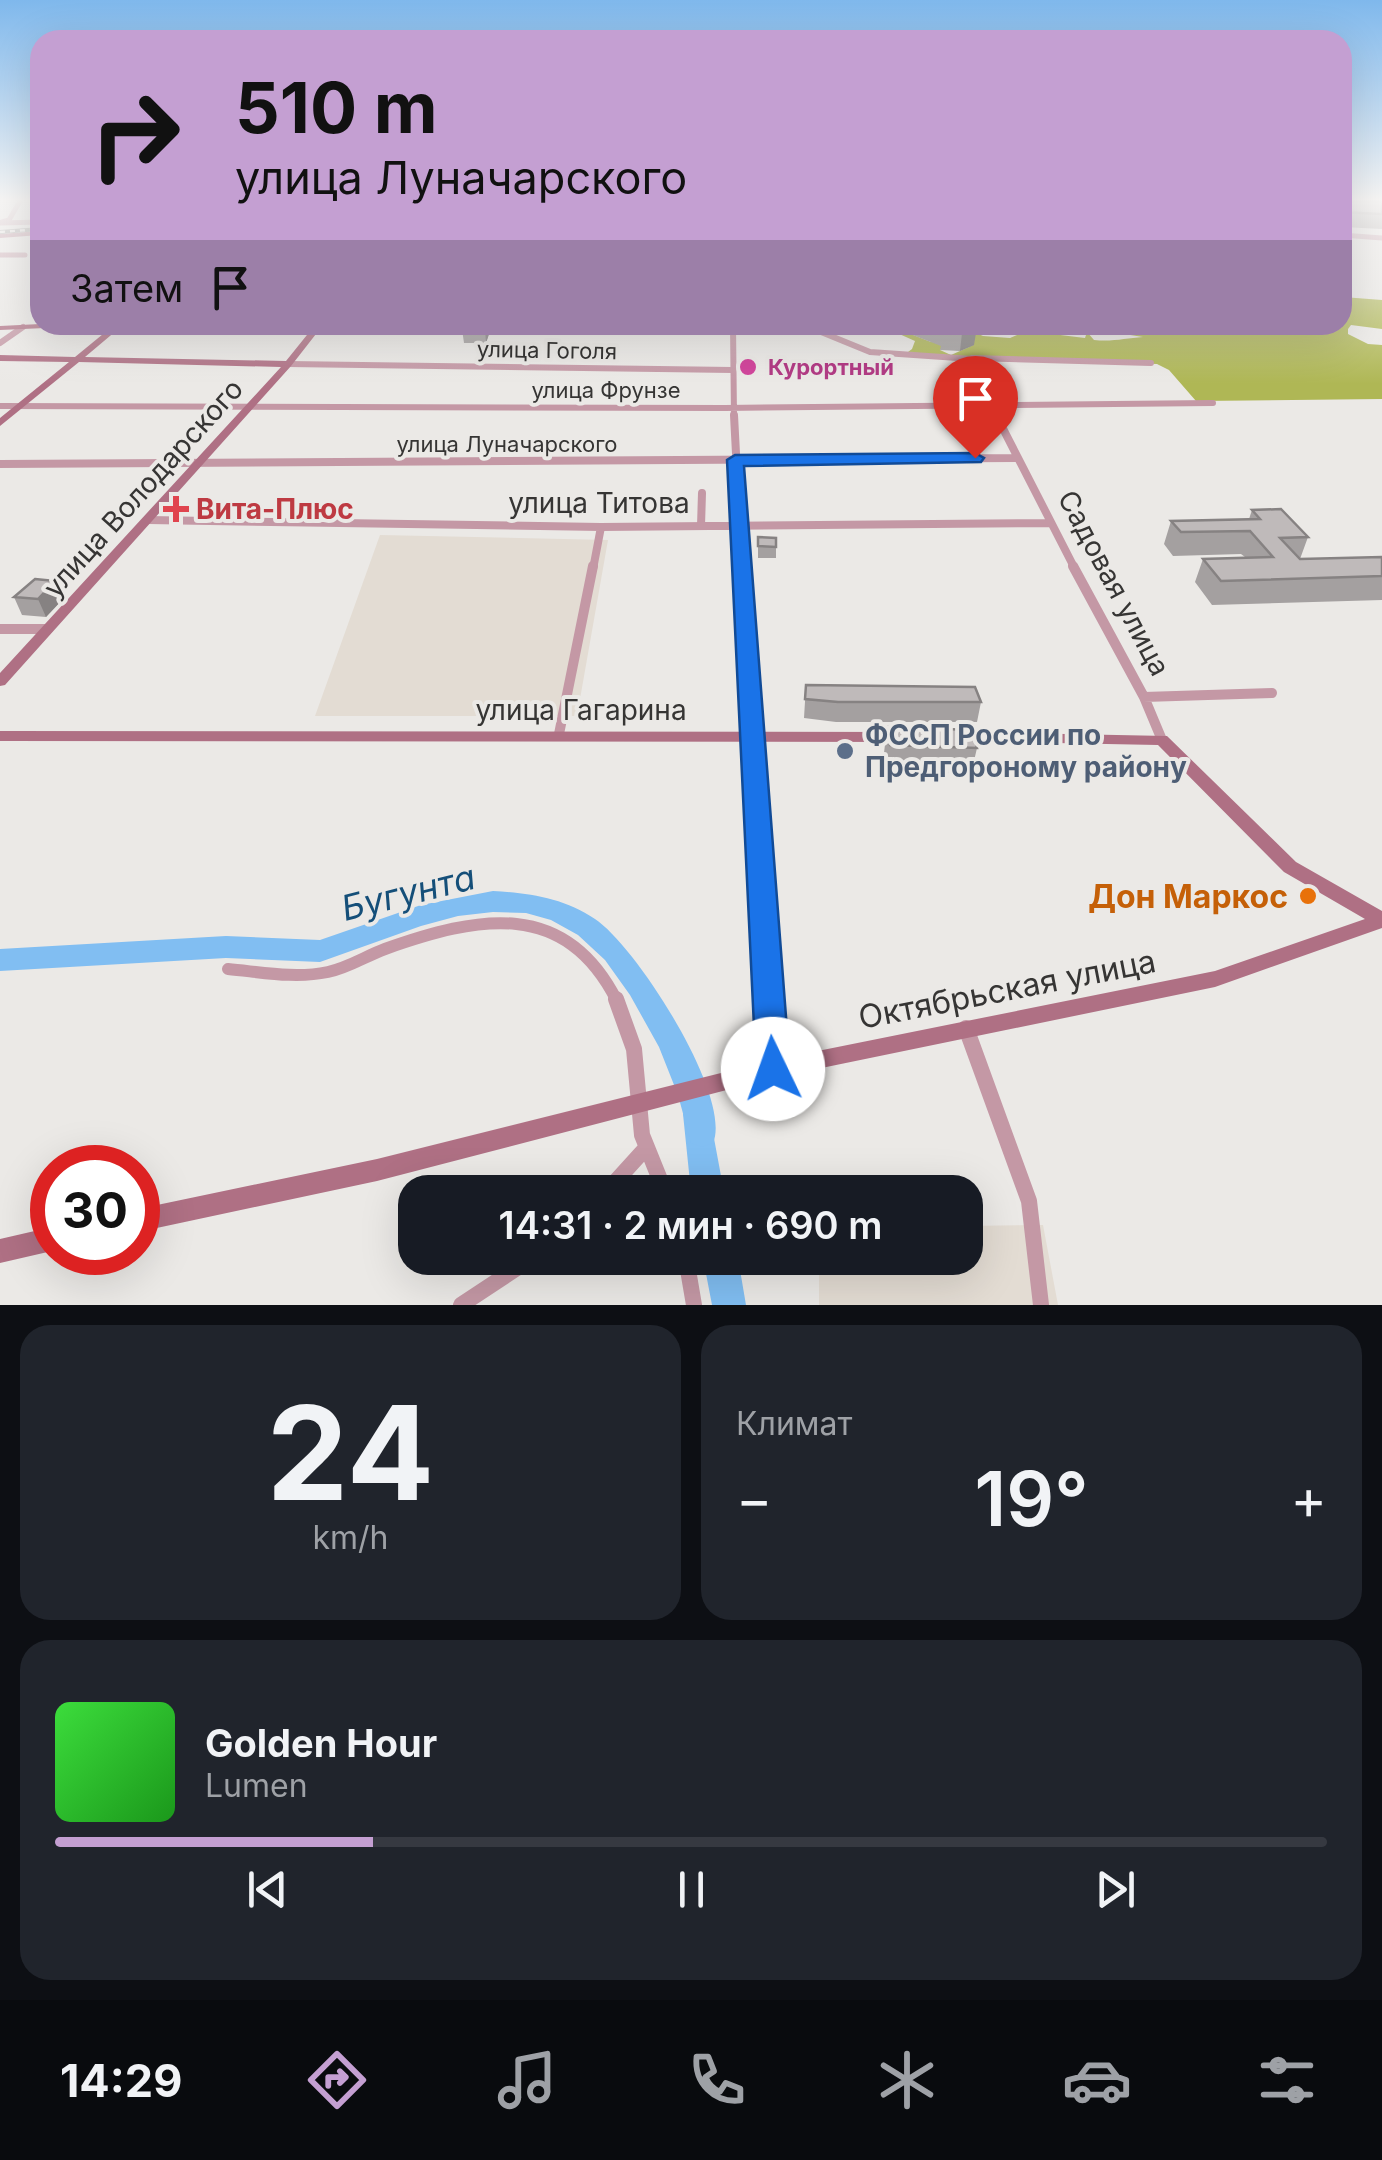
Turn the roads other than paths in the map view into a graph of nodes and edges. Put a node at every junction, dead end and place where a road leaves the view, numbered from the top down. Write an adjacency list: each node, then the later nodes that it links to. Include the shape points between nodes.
1 (23, 327): 2 (street); 3 (street); 8 (street)
2 (30, 327)
3 (0, 328)
4 (107, 335): 11 (street)
5 (311, 335): 13 (street, улица Володарского)
6 (733, 335): 14 (street)
7 (828, 335): 10 (street, via 870,352)
8 (0, 343)
9 (0, 358): 11 (street, улица Гоголя)
10 (972, 359): 12 (street); 15 (street, Садовая улица)
11 (77, 360): 13 (street, улица Гоголя); 18 (street)
12 (1152, 363)
13 (288, 364): 14 (street, улица Гоголя); 19 (street, улица Володарского)
14 (733, 370): 20 (street)
15 (992, 402): 16 (street, улица Фрунзе); 20 (street, улица Фрунзе); 22 (street, Садовая улица)
16 (1212, 403)
17 (0, 406): 18 (street, улица Фрунзе)
18 (20, 406): 19 (street, улица Фрунзе); 21 (street)
19 (251, 406): 20 (street, улица Фрунзе); 25 (street, улица Володарского)
20 (735, 408): 23 (street)
21 (0, 423)
22 (1015, 458): 23 (street, улица Луначарского); 28 (street, Садовая улица)
23 (735, 460): 25 (street, улица Луначарского); 30 (street)
24 (0, 464): 25 (street, улица Луначарского)
25 (199, 464): 27 (street, улица Володарского)
26 (702, 493): 29 (street)
27 (148, 520): 31 (street, улица Титова); 33 (street, улица Володарского)
28 (1050, 522): 30 (street, улица Титова); 36 (street, Садовая улица)
29 (700, 526): 30 (street, улица Титова); 31 (street, улица Титова)
30 (742, 526): 38 (street)
31 (601, 527): 37 (street)
32 (0, 629): 33 (street)
33 (48, 630): 34 (street, улица Володарского)
34 (0, 682)
35 (1272, 693): 36 (street)
36 (1144, 697): 42 (street, Садовая улица)
37 (559, 734): 38 (street, улица Гагарина); 39 (street, улица Гагарина)
38 (753, 735): 40 (street, улица Гагарина); 46 (street)
39 (0, 736)
40 (912, 737)
41 (948, 737): 42 (street)
42 (1162, 740): 43 (street, Садовая улица, via 1290,867)
43 (1382, 921): 45 (street, Октябрьская улица, via 1215,979)
44 (228, 969): 47 (street, via 333,971 412,940 508,919 550,929 587,952 614,993)
45 (966, 1028): 46 (street, Октябрьская улица); 58 (street, via 1029,1201)
46 (773, 1069): 47 (street, Октябрьская улица)
47 (648, 1098): 48 (street); 51 (street, Октябрьская улица, via 378,1170)
48 (645, 1149): 49 (street); 50 (street)
49 (621, 1175)
50 (657, 1175)
51 (160, 1216)
52 (30, 1244): 53 (street)
53 (0, 1250)
54 (506, 1275): 56 (street)
55 (689, 1275): 57 (street)
56 (461, 1305)
57 (694, 1305)
58 (1041, 1305)

